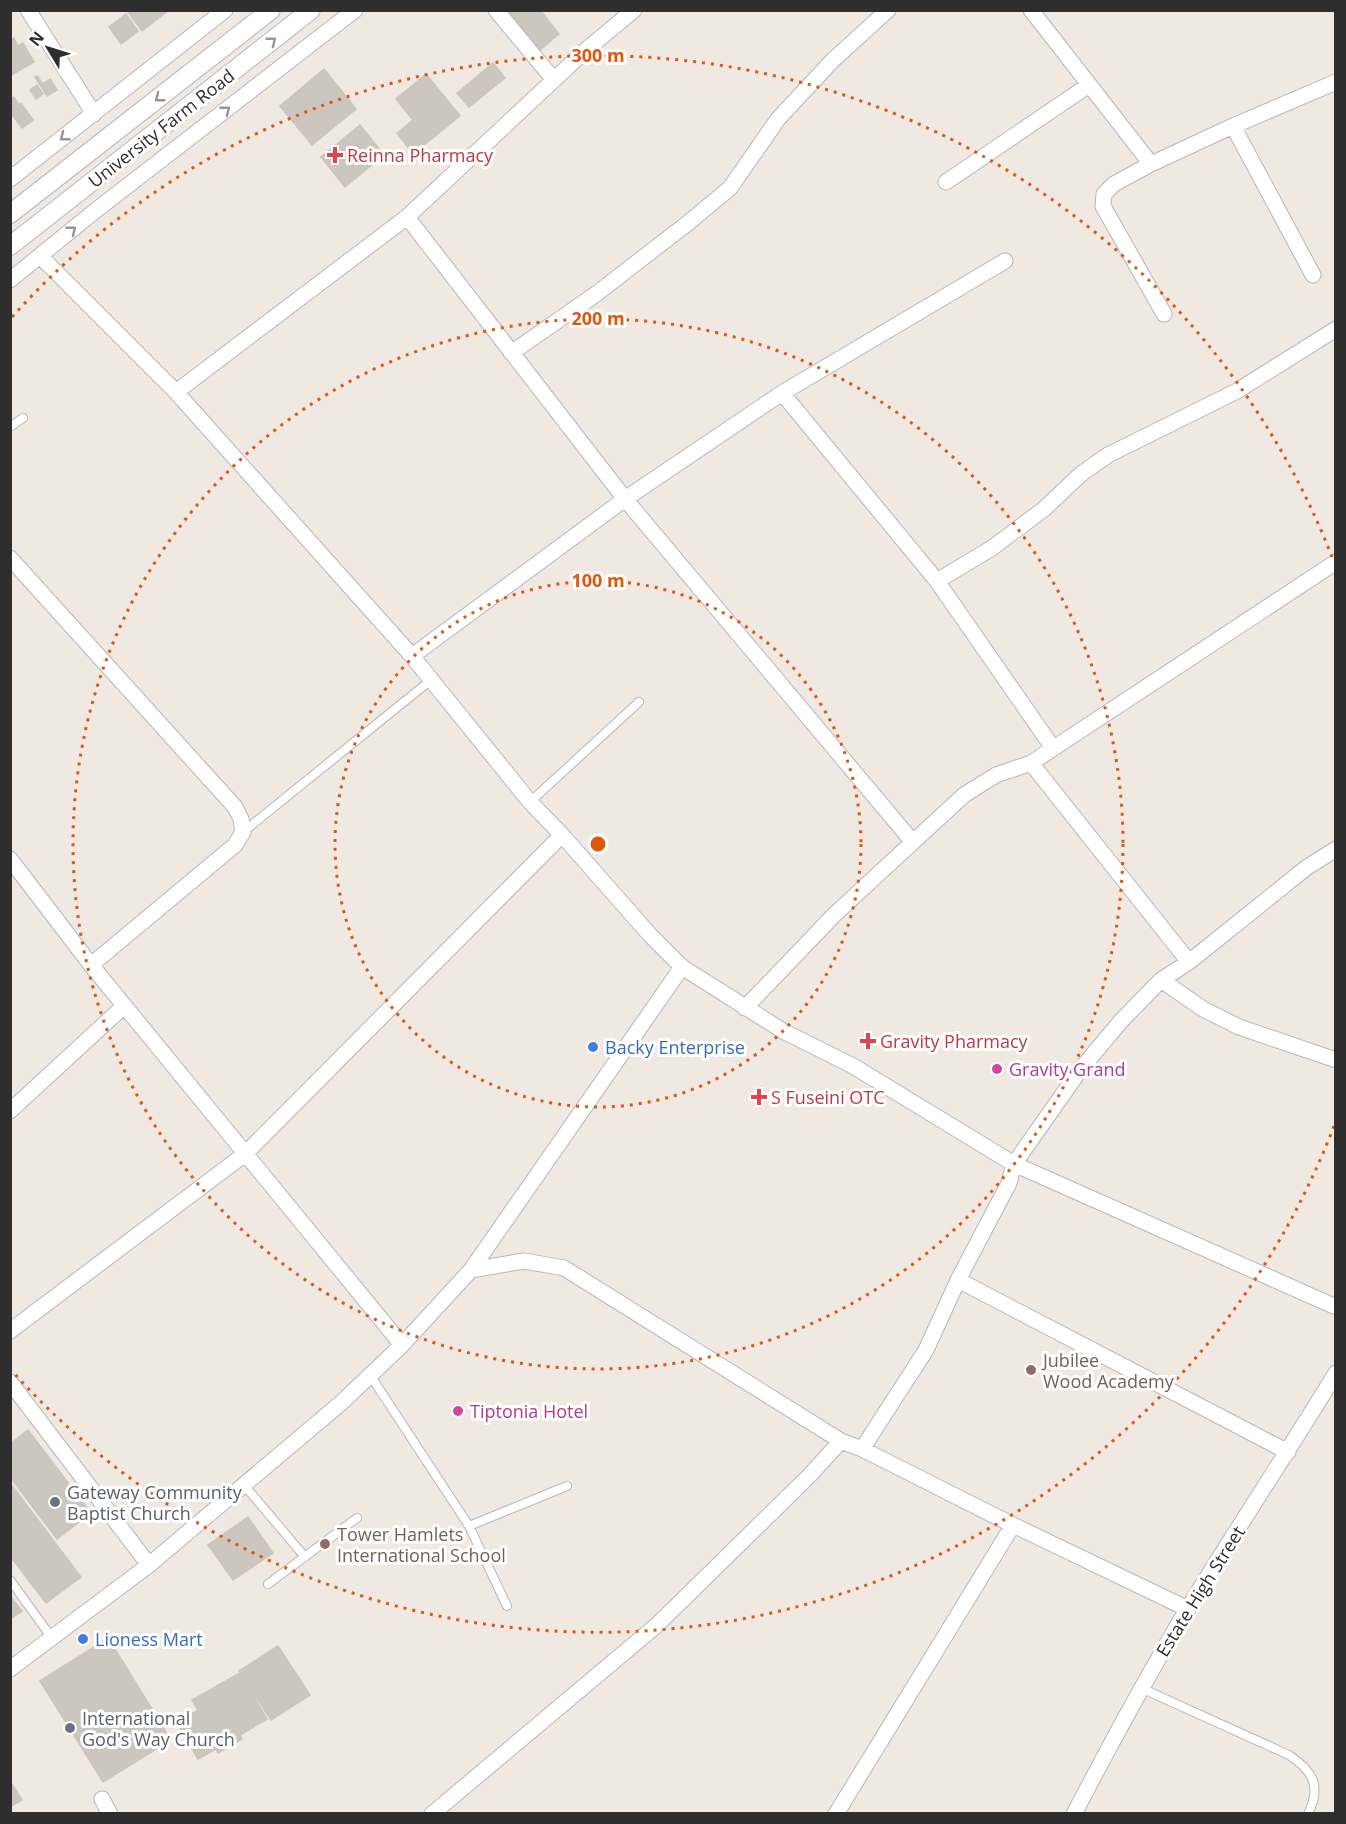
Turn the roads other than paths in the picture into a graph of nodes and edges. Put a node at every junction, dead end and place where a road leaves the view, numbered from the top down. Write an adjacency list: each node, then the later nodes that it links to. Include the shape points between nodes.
1 (28, 10): 13 (street)
2 (271, 10): 18 (street, University Farm Road, one-way to 18)
3 (311, 10): 20 (street, University Farm Road, one-way to 3)
4 (356, 10): 21 (street, one-way to 4)
5 (496, 10): 10 (street)
6 (634, 10): 10 (street)
7 (888, 10): 27 (street, via 832,61 778,119 729,188 596,294)
8 (1031, 10): 12 (street)
9 (218, 13): 13 (street)
10 (554, 80): 19 (street)
11 (1335, 82): 14 (street)
12 (1089, 85): 15 (street); 17 (street)
13 (94, 114): 16 (street, one-way to 16)
14 (1233, 126): 15 (street); 23 (street)
15 (1151, 164): 25 (street, via 1114,184 1104,194 1103,206)
16 (10, 179)
17 (946, 182)
18 (10, 214)
19 (407, 217): 27 (street); 28 (street)
20 (10, 246)
21 (40, 256): 24 (street); 28 (street)
22 (1005, 261): 29 (street)
23 (1313, 274)
24 (10, 280)
25 (1164, 314)
26 (1335, 329): 35 (street, via 1237,391 1108,455 992,548)
27 (511, 353): 32 (street)
28 (176, 392): 36 (street)
29 (782, 393): 32 (street); 35 (street)
30 (23, 418): 31 (lane)
31 (10, 427)
32 (625, 499): 36 (street); 44 (street)
33 (10, 558): 42 (street, via 235,807)
34 (1335, 561): 39 (street)
35 (937, 581): 39 (street)
36 (412, 656): 37 (street)
37 (431, 680): 41 (street); 42 (lane)
38 (639, 702): 41 (lane)
39 (1053, 748): 40 (street)
40 (1031, 763): 44 (street, via 996,775 963,795); 47 (street)
41 (530, 802): 43 (street)
42 (243, 832): 48 (street, via 235,845)
43 (562, 835): 49 (street); 55 (street)
44 (912, 841): 52 (street, via 835,914)
45 (1335, 849): 47 (street)
46 (10, 859): 48 (street)
47 (1189, 962): 50 (street)
48 (91, 965): 51 (street)
49 (682, 967): 52 (street); 57 (street)
50 (1161, 980): 53 (street, via 1203,1009 1239,1027); 56 (street, via 1080,1070)
51 (124, 1005): 54 (street); 55 (street)
52 (746, 1008): 56 (street, via 853,1066)
53 (1335, 1060)
54 (10, 1111)
55 (245, 1154): 60 (street); 61 (street)
56 (1014, 1164): 58 (street, via 1009,1182); 59 (street)
57 (471, 1270): 61 (street); 65 (street, via 524,1261 564,1268)
58 (958, 1280): 66 (street, via 926,1350); 67 (street)
59 (1335, 1307)
60 (10, 1331)
61 (402, 1345): 63 (street)
62 (1335, 1373): 67 (street, Estate High Street)
63 (370, 1376): 68 (street); 72 (lane)
64 (10, 1382): 74 (street)
65 (841, 1441): 66 (street); 84 (street, via 657,1625)
66 (862, 1449): 71 (street)
67 (1288, 1452): 78 (street, Estate High Street)
68 (244, 1485): 73 (lane); 74 (street)
69 (567, 1486): 72 (lane)
70 (357, 1518): 73 (lane)
71 (1013, 1525): 78 (street); 85 (street)
72 (469, 1526): 77 (lane)
73 (305, 1557): 76 (lane)
74 (149, 1565): 79 (street)
75 (10, 1580): 79 (lane)
76 (268, 1584)
77 (507, 1606)
78 (1188, 1609): 81 (street, Estate High Street)
79 (52, 1638): 80 (street)
80 (10, 1669)
81 (1141, 1688): 86 (street, Estate High Street); 87 (lane, via 1298,1761 1310,1772 1315,1785)
82 (102, 1799): 83 (street)
83 (110, 1814)
84 (432, 1814)
85 (836, 1814)
86 (1074, 1814)
87 (1308, 1814)

